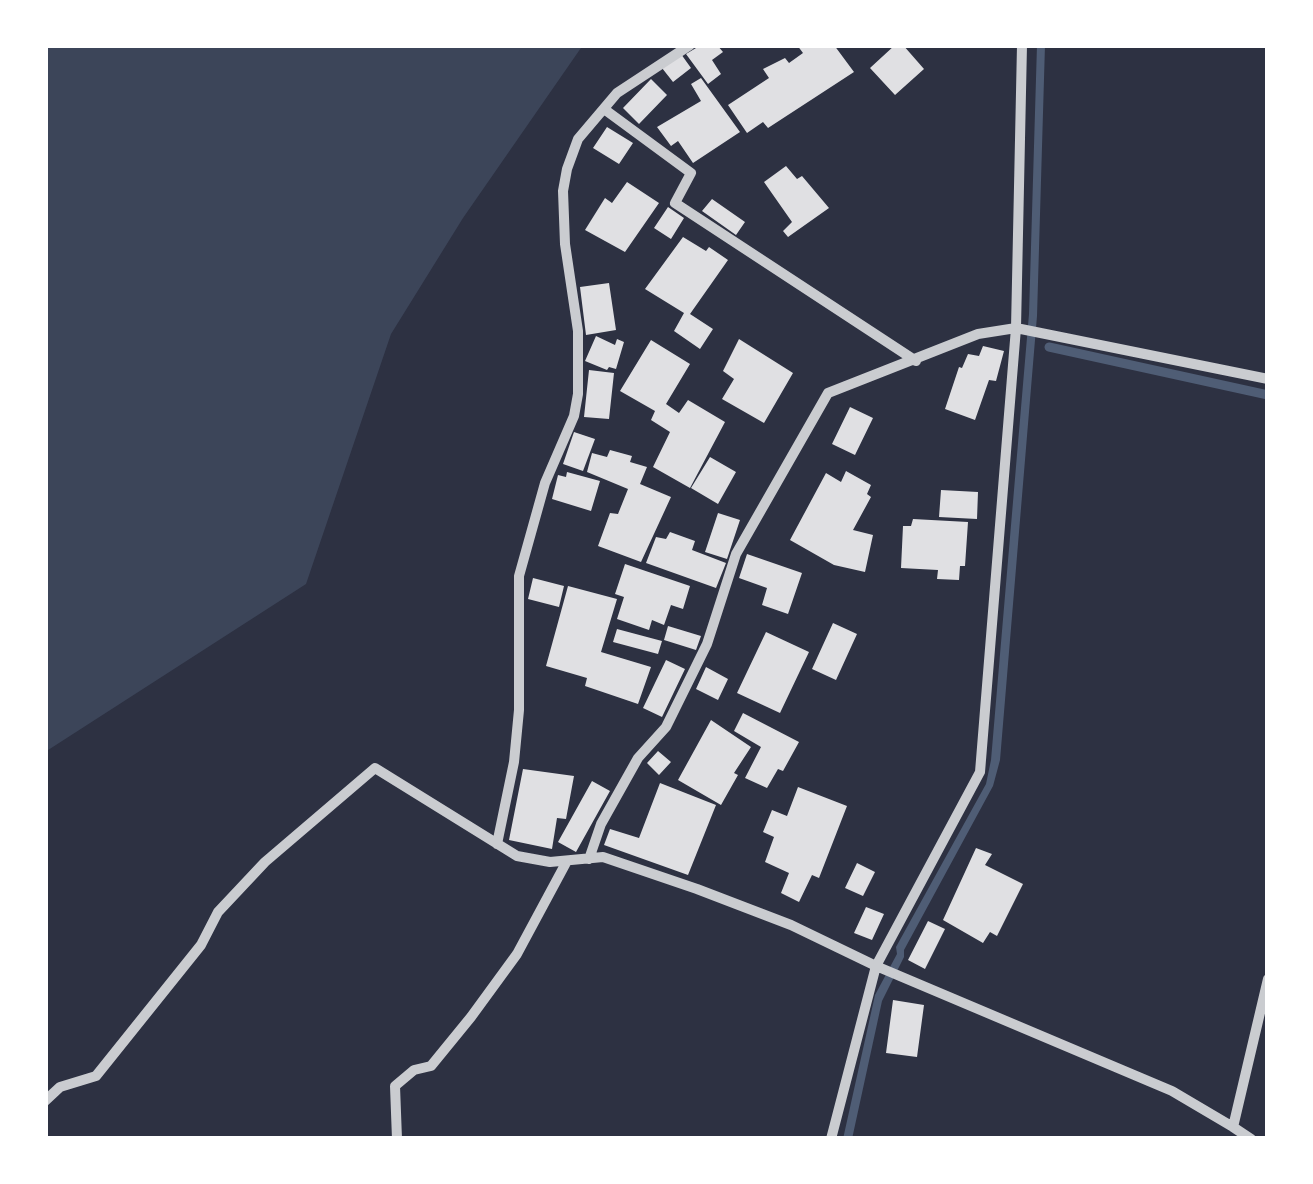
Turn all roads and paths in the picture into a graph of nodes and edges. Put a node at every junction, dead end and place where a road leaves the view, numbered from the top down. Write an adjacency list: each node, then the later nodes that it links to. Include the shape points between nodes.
1 (690, 45): 3 (street, via 617,93)
2 (1022, 45): 4 (street)
3 (604, 109): 5 (street, via 691,173 675,203); 7 (street, via 578,139 565,180 578,394 518,576 519,710)
4 (1016, 328): 5 (street, via 978,334); 6 (street); 10 (street, via 980,772)
5 (916, 361): 8 (street, via 828,393 736,554 708,644 666,727 631,770 601,824)
6 (1268, 379)
7 (497, 844): 9 (street, via 516,856); 12 (street, via 375,768 265,862 218,912 201,945 96,1076 60,1087)
8 (589, 859): 9 (street); 10 (street, via 603,857 697,889)
9 (567, 861): 14 (street, via 516,954 471,1018 430,1066 396,1086)
10 (876, 966): 13 (street, via 1172,1091); 15 (street)
11 (1268, 979): 13 (street)
12 (45, 1100)
13 (1233, 1127): 16 (street)
14 (396, 1139)
15 (832, 1139)
16 (1251, 1139)

